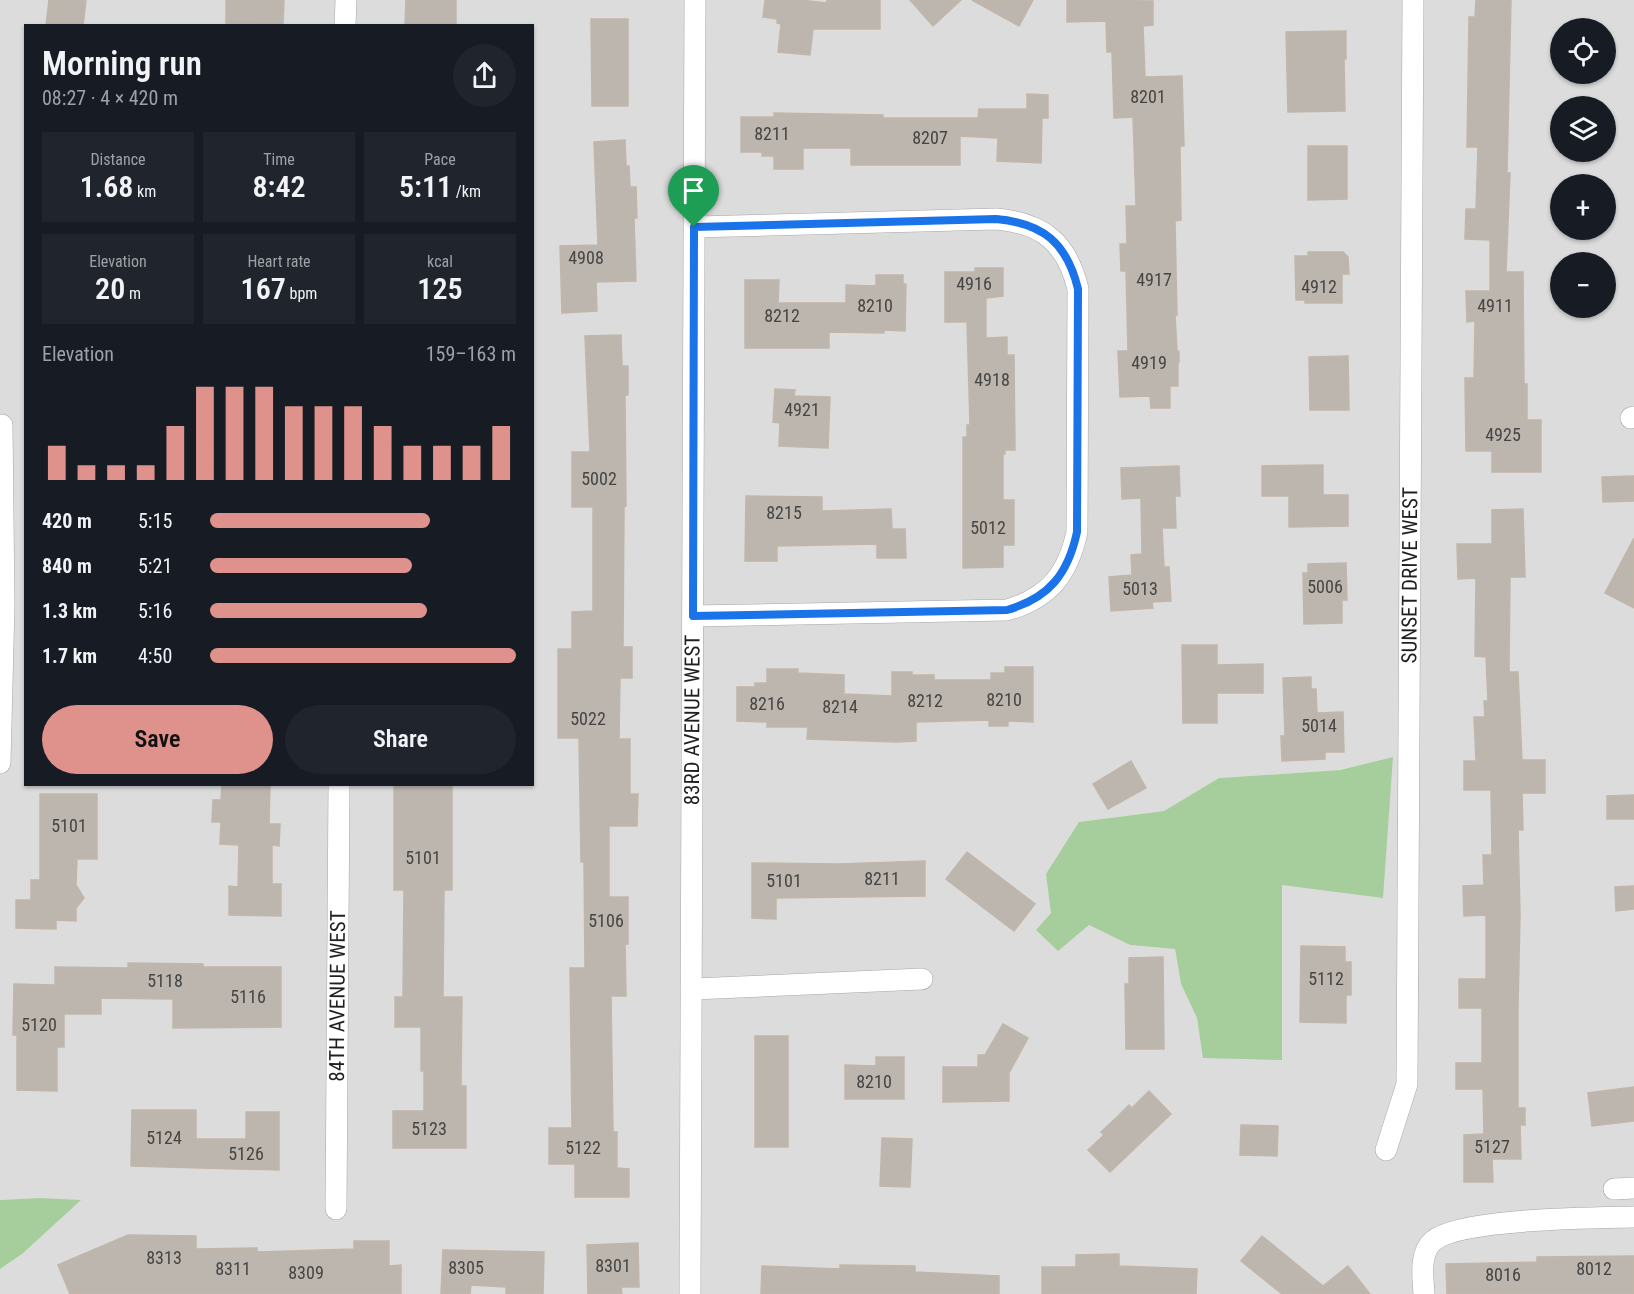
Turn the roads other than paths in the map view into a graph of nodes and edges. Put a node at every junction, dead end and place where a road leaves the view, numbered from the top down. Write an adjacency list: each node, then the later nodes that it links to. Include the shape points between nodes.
1 (346, 0): 4 (street)
2 (695, 0): 5 (street, 83RD AVENUE WEST)
3 (1413, 0): 13 (street, SUNSET DRIVE WEST, via 1407,1084)
4 (345, 24)
5 (694, 227): 8 (street, 83RD AVENUE WEST); 8 (street, via 1016,220 1034,227 1063,250 1078,289 1077,532 1072,554 1058,580 1041,595 1007,610)
6 (2, 425): 7 (street)
7 (2, 605): 9 (street)
8 (693, 616): 12 (street, 83RD AVENUE WEST)
9 (0, 763)
10 (339, 786): 14 (street, 84TH AVENUE WEST)
11 (922, 979): 12 (street)
12 (693, 989): 16 (street, 83RD AVENUE WEST)
13 (1386, 1150)
14 (336, 1209)
15 (1634, 1216): 17 (street, via 1490,1224 1454,1232 1433,1241 1425,1254)
16 (690, 1294)
17 (1424, 1294)

